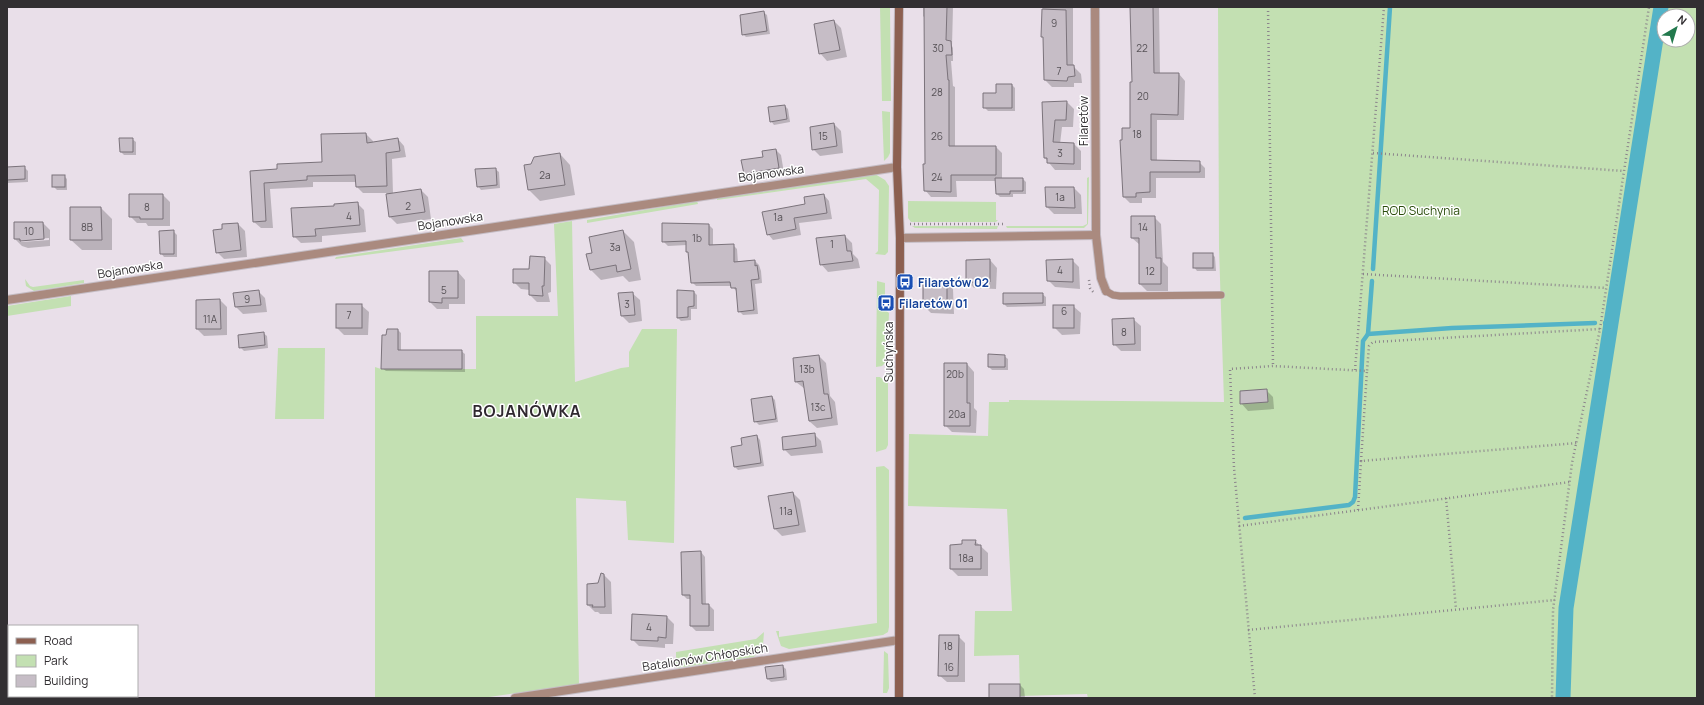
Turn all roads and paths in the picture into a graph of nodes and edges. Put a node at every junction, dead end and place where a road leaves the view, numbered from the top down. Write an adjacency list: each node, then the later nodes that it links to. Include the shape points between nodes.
1 (898, 7): 7 (street, Suchyńska)
2 (1095, 7): 11 (street, Filaretów)
3 (1268, 7): 21 (path)
4 (1384, 7): 6 (path)
5 (1649, 7): 8 (path)
6 (1373, 153): 8 (path); 13 (path)
7 (897, 167): 12 (street, Suchyńska); 19 (street, Bojanowska)
8 (1624, 171): 15 (path)
9 (908, 222): 10 (path)
10 (1006, 224)
11 (1096, 235): 12 (street); 16 (street, Filaretów, via 1101,278)
12 (900, 238): 33 (street, Suchyńska)
13 (1363, 274): 15 (path); 22 (path)
14 (1089, 279): 18 (path, via 1090,288)
15 (1606, 288): 20 (path)
16 (1106, 291): 17 (lane, via 1120,296)
17 (1221, 295)
18 (1098, 297)
19 (7, 300)
20 (1600, 329): 23 (path, via 1373,342 1369,346); 24 (path)
21 (1273, 366): 22 (path); 29 (path, via 1230,369)
22 (1355, 370): 23 (path)
23 (1367, 371): 25 (path)
24 (1576, 442): 25 (path); 26 (path)
25 (1361, 461): 28 (path)
26 (1570, 482): 27 (path); 30 (path)
27 (1446, 498): 28 (path); 31 (path)
28 (1358, 510): 29 (path)
29 (1239, 526): 32 (path)
30 (1555, 600): 31 (path); 38 (path)
31 (1456, 610): 32 (path)
32 (1248, 630): 37 (path)
33 (899, 640): 34 (street, Batalionów Chłopskich); 36 (street, Suchyńska)
34 (528, 697): 35 (street, Batalionów Chłopskich)
35 (516, 698)
36 (899, 698)
37 (1255, 698)
38 (1552, 698)

